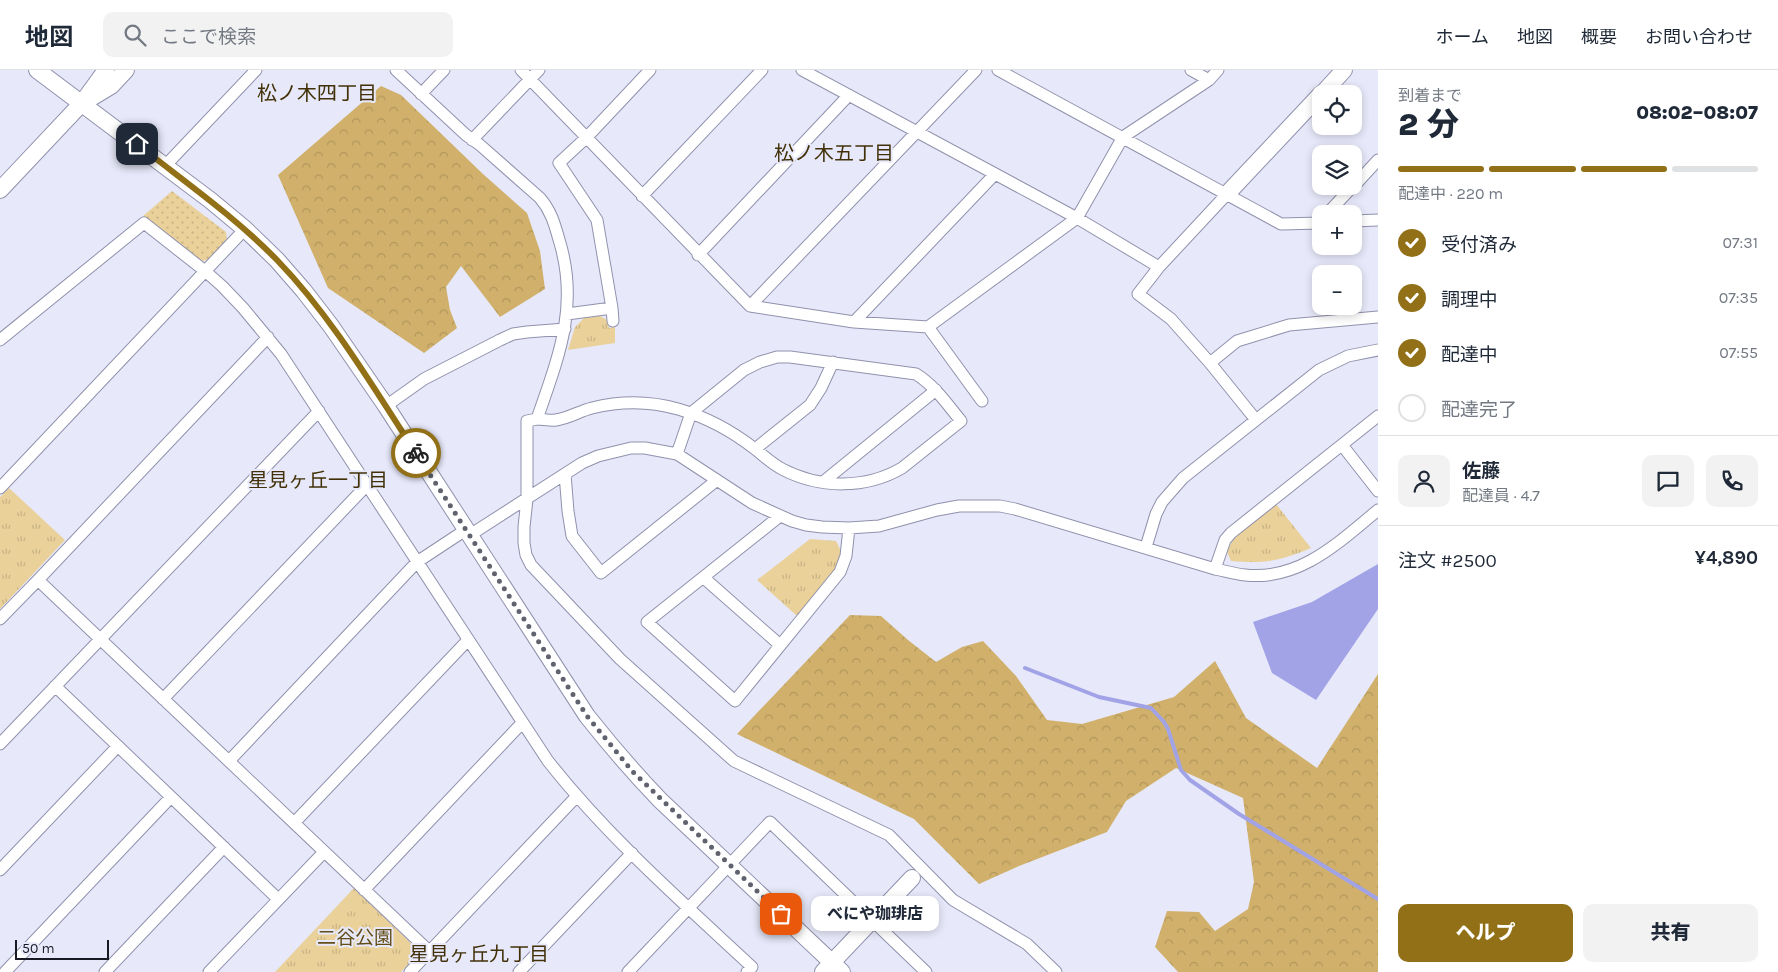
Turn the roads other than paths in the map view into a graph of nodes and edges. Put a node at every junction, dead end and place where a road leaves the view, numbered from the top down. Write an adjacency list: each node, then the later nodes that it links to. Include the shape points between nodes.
1 (37, 70): 22 (street)
2 (106, 70): 22 (street)
3 (126, 70): 22 (street, via 111,86)
4 (256, 70): 29 (street)
5 (396, 70): 20 (street)
6 (444, 70): 20 (street)
7 (521, 70): 17 (street)
8 (539, 70): 17 (street)
9 (650, 70): 25 (street)
10 (762, 70): 35 (street)
11 (802, 70): 21 (street)
12 (976, 70): 24 (street)
13 (998, 70): 26 (street)
14 (1191, 70): 18 (street)
15 (1218, 70): 18 (street)
16 (1344, 70): 19 (street)
17 (531, 79): 25 (street); 27 (street)
18 (1209, 80): 26 (street)
19 (1330, 85)
20 (421, 94): 27 (street)
21 (850, 95): 24 (street); 42 (street)
22 (82, 103): 29 (street); 32 (street)
23 (1312, 105): 33 (street)
24 (916, 132): 30 (street); 45 (street)
25 (587, 137): 35 (street); 46 (street, via 559,163 597,220)
26 (1123, 138): 33 (street); 37 (street)
27 (472, 140): 47 (street, via 547,206 563,253)
28 (1378, 160): 31 (street)
29 (165, 166): 41 (street)
30 (995, 174): 37 (street); 50 (street)
31 (1362, 177)
32 (0, 190)
33 (1227, 194): 40 (street, via 1281,224); 43 (street)
34 (1345, 195): 36 (street)
35 (642, 196): 42 (street)
36 (1336, 205)
37 (1076, 218): 43 (street); 51 (street)
38 (1378, 220): 39 (street)
39 (1362, 221)
40 (1312, 222)
41 (245, 229): 44 (street); 60 (street, via 304,291)
42 (698, 255): 45 (street)
43 (1159, 267): 57 (street, via 1138,294 1171,319)
44 (205, 271): 53 (street); 54 (street, via 144,223); 73 (street)
45 (750, 306): 50 (street)
46 (612, 308): 47 (street); 49 (street)
47 (567, 314): 52 (street)
48 (1378, 317): 57 (street, via 1289,325 1237,341)
49 (613, 322)
50 (854, 322): 51 (street)
51 (928, 327): 59 (street)
52 (565, 329): 60 (street, via 513,334 424,379); 64 (street)
53 (268, 338): 61 (street); 84 (street)
54 (0, 340)
55 (1378, 350): 65 (street, via 1348,356 1319,370)
56 (833, 362): 58 (street, via 916,374); 62 (street, via 790,357 760,362 744,370); 67 (street, via 810,405)
57 (1210, 363): 65 (street)
58 (936, 390): 71 (street); 71 (street, via 961,421 893,473 865,482)
59 (982, 401)
60 (386, 406): 79 (street)
61 (319, 411): 72 (street); 86 (street)
62 (691, 413): 64 (street, via 659,405 626,402 590,408 555,420); 67 (street, via 706,418); 68 (street)
63 (1378, 416): 66 (street)
64 (538, 419): 75 (street, via 527,421)
65 (1256, 420): 80 (street, via 1169,492 1156,514)
66 (1342, 445): 74 (street); 82 (street, via 1231,534 1225,540)
67 (755, 449): 71 (street, via 783,469)
68 (677, 454): 69 (street, via 631,448 598,456); 70 (street)
69 (564, 474): 70 (street, via 572,536 602,573); 75 (street)
70 (716, 480): 77 (street, via 752,504)
71 (823, 482)
72 (367, 485): 81 (street); 90 (street)
73 (0, 488)
74 (1378, 491)
75 (527, 499): 79 (street); 118 (street, via 524,543 531,565 641,678 739,764 889,835 953,900 1026,944)
76 (1378, 510): 82 (street, via 1327,551 1292,570 1253,576)
77 (780, 516): 78 (street, via 806,526); 83 (street)
78 (849, 528): 80 (street, via 879,526 959,506 1000,506); 88 (street, via 846,556 840,572)
79 (468, 532): 81 (street); 101 (street, via 605,739 633,772)
80 (1146, 547): 82 (street)
81 (417, 562): 87 (street); 94 (street)
82 (1215, 569)
83 (704, 578): 88 (street); 88 (street, via 647,622 735,701)
84 (38, 580): 85 (street); 86 (street)
85 (0, 619)
86 (100, 639): 89 (street); 90 (street)
87 (468, 640): 91 (street); 97 (street)
88 (780, 645)
89 (55, 686): 92 (street); 93 (street)
90 (163, 699): 94 (street)
91 (522, 723): 95 (street); 104 (street)
92 (0, 744)
93 (118, 746): 96 (street); 102 (street)
94 (229, 761): 97 (street)
95 (577, 796): 100 (street); 108 (street)
96 (171, 797): 98 (street); 110 (street)
97 (294, 823): 99 (street)
98 (224, 847): 105 (street); 111 (street)
99 (324, 852): 104 (street); 105 (street)
100 (632, 853): 106 (street); 114 (street)
101 (730, 865): 106 (street); 107 (street, via 770,822); 109 (street)
102 (0, 870)
103 (912, 878): 107 (street)
104 (364, 890): 108 (street)
105 (278, 899): 112 (street)
106 (689, 908): 115 (street); 116 (street, via 752,967)
107 (872, 921): 109 (street); 117 (street)
108 (429, 952): 113 (street)
109 (832, 969)
110 (5, 972)
111 (106, 972)
112 (209, 972)
113 (410, 972)
114 (519, 972)
115 (628, 972)
116 (747, 972)
117 (926, 972)
118 (1056, 972)

